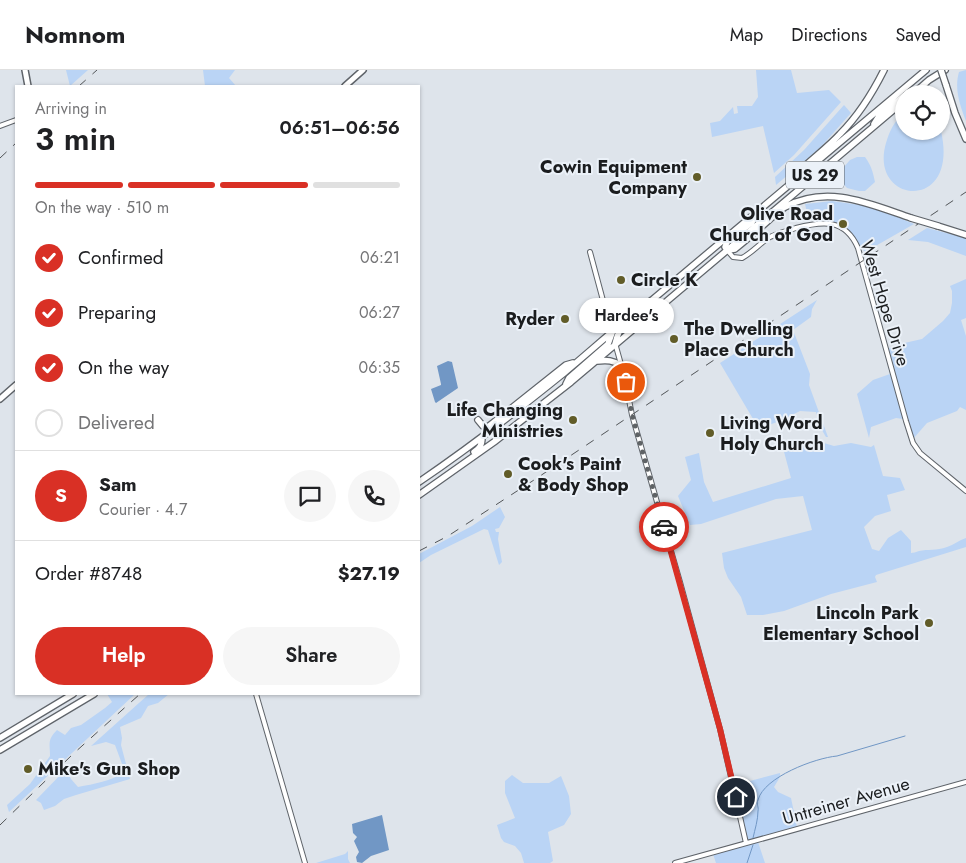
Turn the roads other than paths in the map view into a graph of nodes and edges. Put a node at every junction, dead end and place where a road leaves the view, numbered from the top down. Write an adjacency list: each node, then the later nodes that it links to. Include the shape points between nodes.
1 (25, 70): 8 (main road)
2 (363, 70): 9 (main road)
3 (884, 70): 19 (highway, via 872,94 846,128)
4 (941, 70): 7 (main road); 18 (highway, bridge)
5 (945, 70): 7 (highway)
6 (924, 71): 7 (highway); 10 (highway, US 29)
7 (929, 80): 11 (highway)
8 (28, 85)
9 (346, 85)
10 (911, 85)
11 (923, 85)
12 (895, 100): 19 (highway, US 29)
13 (895, 101): 17 (highway, via 879,116)
14 (895, 109): 17 (highway, US 29)
15 (15, 120): 16 (street)
16 (0, 126)
17 (872, 128): 21 (highway, US 29)
18 (966, 138)
19 (764, 206): 21 (highway, via 752,222 727,242); 23 (highway, US 29)
20 (966, 235): 21 (highway, bridge, via 847,197 819,197 785,208 735,249)
21 (727, 250): 27 (highway, US 29); 38 (street, West Hope Drive, via 733,257 742,258 777,234 818,223 834,225 848,234 858,248 913,443 924,457)
22 (590, 252): 24 (street)
23 (705, 255): 25 (highway, US 29); 27 (highway, via 697,266 619,332)
24 (606, 307): 25 (highway, via 610,314); 26 (street)
25 (632, 315): 26 (highway, US 29)
26 (612, 333): 27 (street); 29 (highway, US 29); 32 (highway, via 608,344 569,378)
27 (615, 344): 28 (highway, US 29); 30 (street)
28 (597, 360): 30 (highway, via 610,360); 32 (highway, US 29)
29 (577, 362): 34 (highway, via 566,365 488,427); 35 (highway, US 29)
30 (622, 366): 50 (street, via 632,415 720,729)
31 (15, 386): 33 (main road)
32 (564, 388): 37 (highway, US 29)
33 (0, 399)
34 (478, 420)
35 (482, 437): 36 (highway, US 29); 37 (highway, via 480,448 444,474)
36 (420, 481)
37 (439, 482): 39 (highway, US 29)
38 (966, 491)
39 (420, 494)
40 (71, 695): 44 (highway)
41 (85, 695): 45 (highway)
42 (92, 695): 45 (highway)
43 (256, 695): 51 (street)
44 (45, 711): 46 (highway); 47 (highway, via 32,723)
45 (66, 711): 48 (highway)
46 (0, 738)
47 (0, 742)
48 (0, 750)
49 (966, 782): 50 (street, Untreiner Avenue)
50 (746, 843): 52 (street, Untreiner Avenue)
51 (304, 863)
52 (676, 863)

